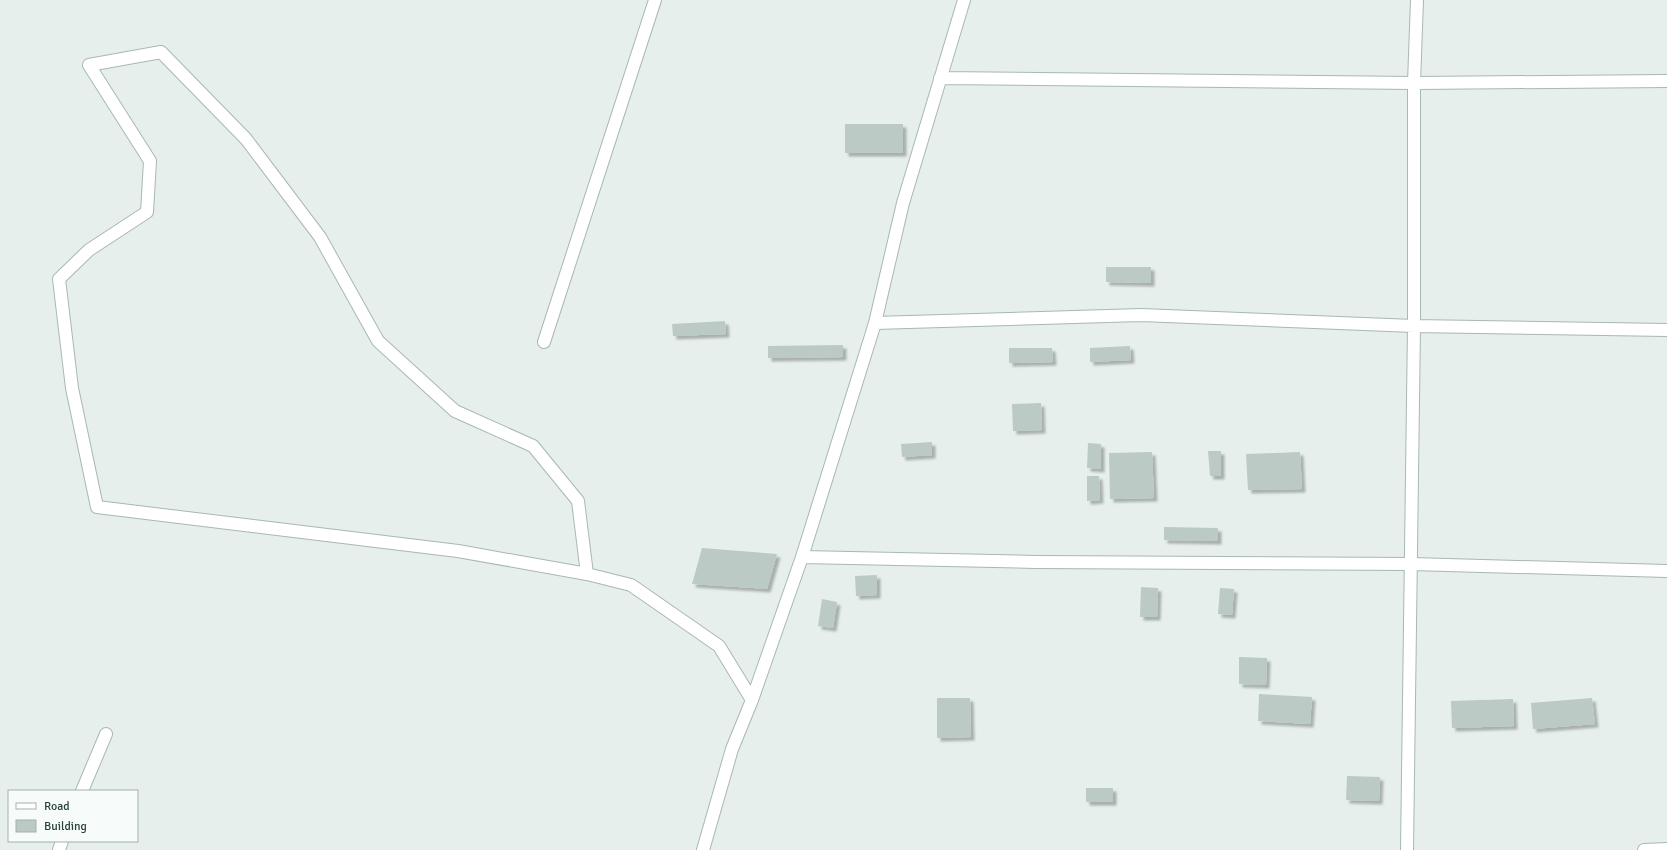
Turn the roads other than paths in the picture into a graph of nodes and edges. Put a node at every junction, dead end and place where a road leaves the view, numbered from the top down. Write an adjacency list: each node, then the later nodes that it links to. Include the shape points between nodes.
1 (655, 0): 10 (street)
2 (964, 0): 4 (street)
3 (1417, 0): 6 (street)
4 (940, 78): 6 (street); 7 (street, via 903,203)
5 (1667, 81): 6 (street)
6 (1414, 83): 8 (street)
7 (875, 323): 8 (street, via 1141,315); 11 (street)
8 (1414, 326): 9 (street); 12 (street)
9 (1667, 330)
10 (544, 342)
11 (802, 557): 12 (street, via 1044,562); 15 (street)
12 (1412, 564): 13 (street); 20 (street)
13 (1667, 571)
14 (587, 574): 14 (street, via 458,551 97,506 72,388 59,279 89,250 147,212 150,161 90,65 161,52 246,139 320,237 378,341 454,411 533,446 578,501); 15 (street, via 631,585 719,646)
15 (752, 700): 19 (street, via 732,749)
16 (106, 734): 17 (street)
17 (82, 790)
18 (1667, 849): 21 (street)
19 (703, 850)
20 (1407, 850)
21 (1644, 850)

